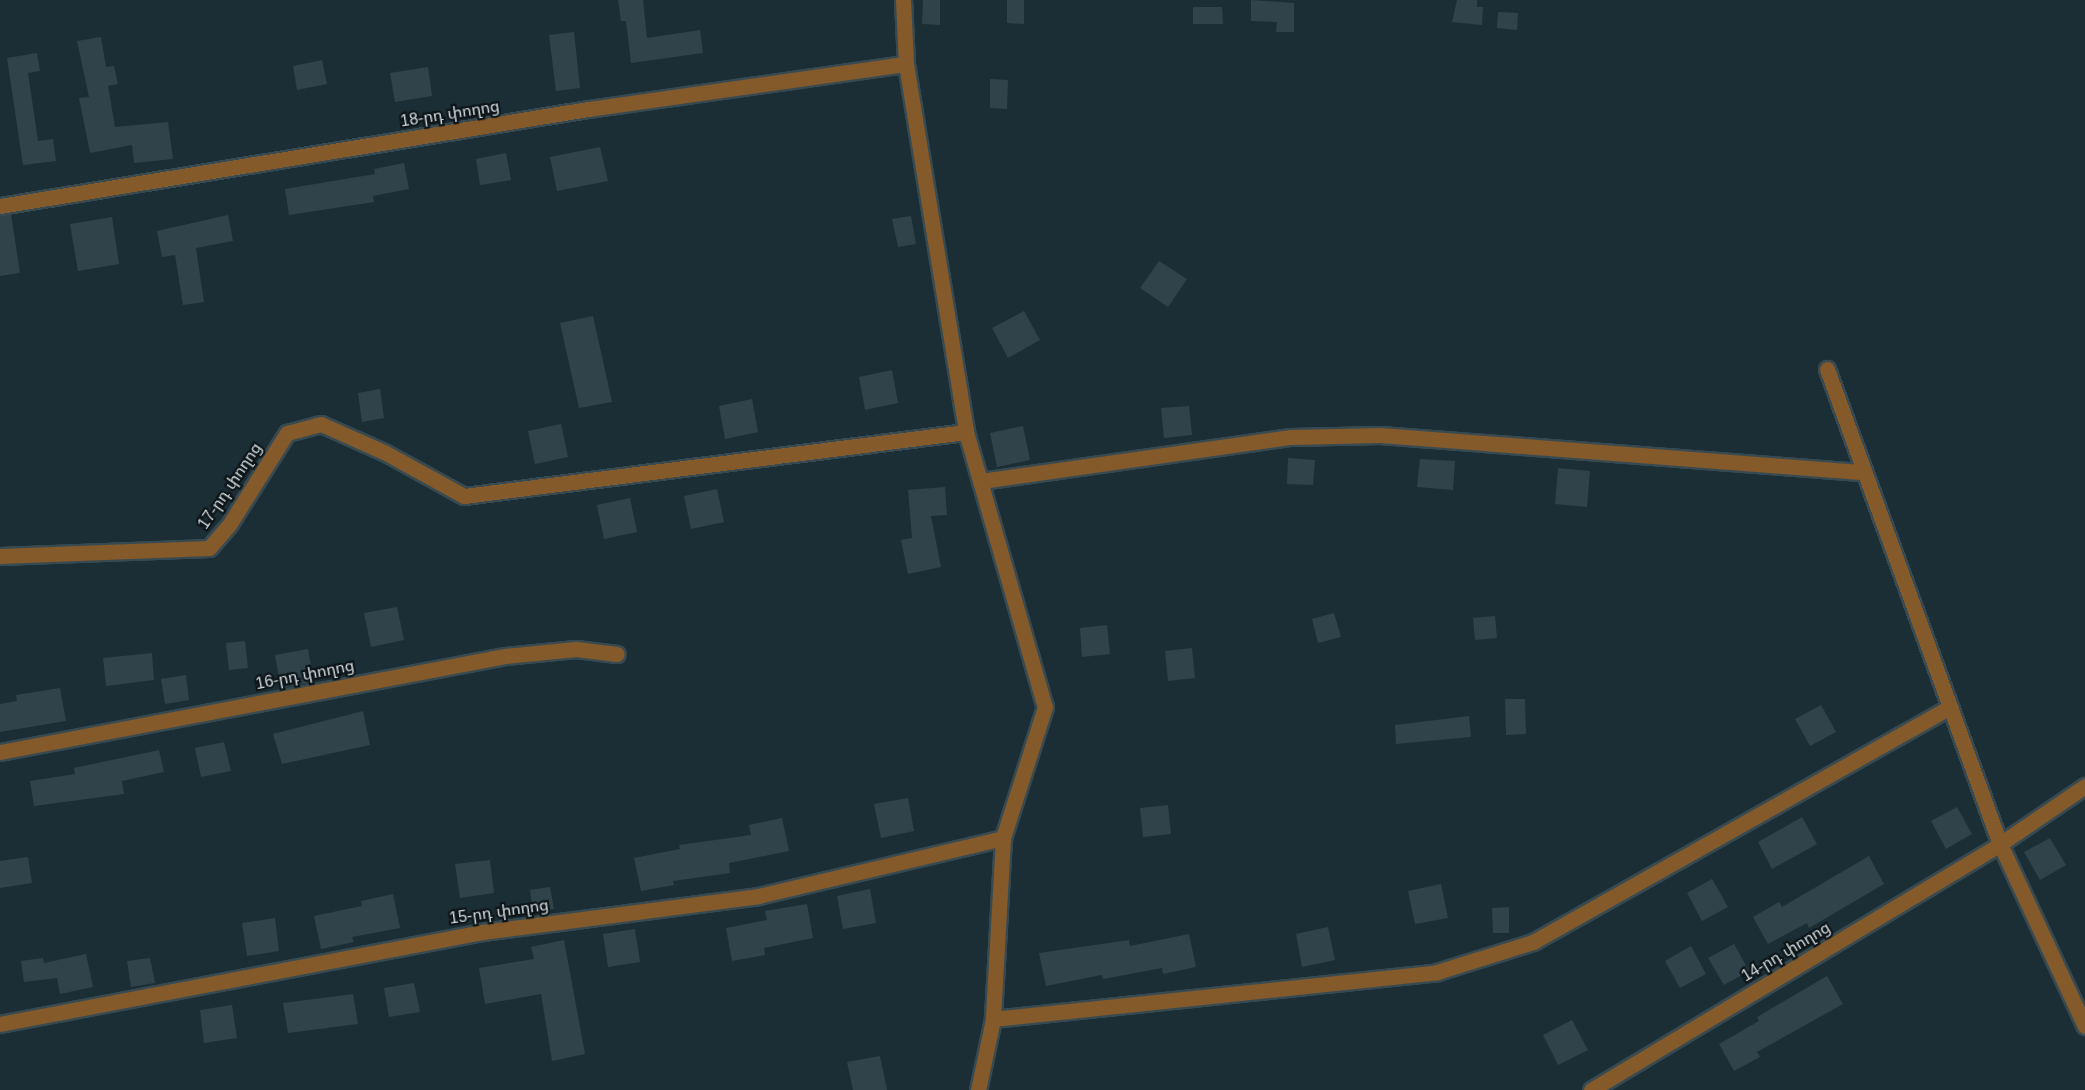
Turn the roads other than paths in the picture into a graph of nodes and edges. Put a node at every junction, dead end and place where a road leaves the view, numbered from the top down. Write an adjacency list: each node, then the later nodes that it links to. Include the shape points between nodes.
1 (903, 0): 2 (street)
2 (906, 64): 3 (street, 18-րդ փողոց, via 588,110); 5 (street)
3 (0, 206)
4 (1827, 369): 6 (street)
5 (966, 432): 7 (street); 8 (street, 17-րդ փողոց, via 464,496 384,452 321,424 287,433 229,525 209,548)
6 (1864, 472): 7 (street, via 1380,435 1291,437); 10 (street)
7 (981, 481): 13 (street, via 1045,707)
8 (0, 556)
9 (617, 654): 11 (street, 16-րդ փողոց, via 576,649 505,656)
10 (1950, 707): 14 (street); 15 (street, via 1533,942 1437,972)
11 (0, 752)
12 (2085, 786): 14 (street, 14-րդ փողոց)
13 (1003, 838): 15 (street); 16 (street, 15-րդ փողոց, via 758,896 482,932)
14 (2000, 844): 17 (street); 19 (street, 14-րդ փողոց)
15 (993, 1020): 18 (street)
16 (0, 1024)
17 (2085, 1026)
18 (978, 1090)
19 (1591, 1090)

